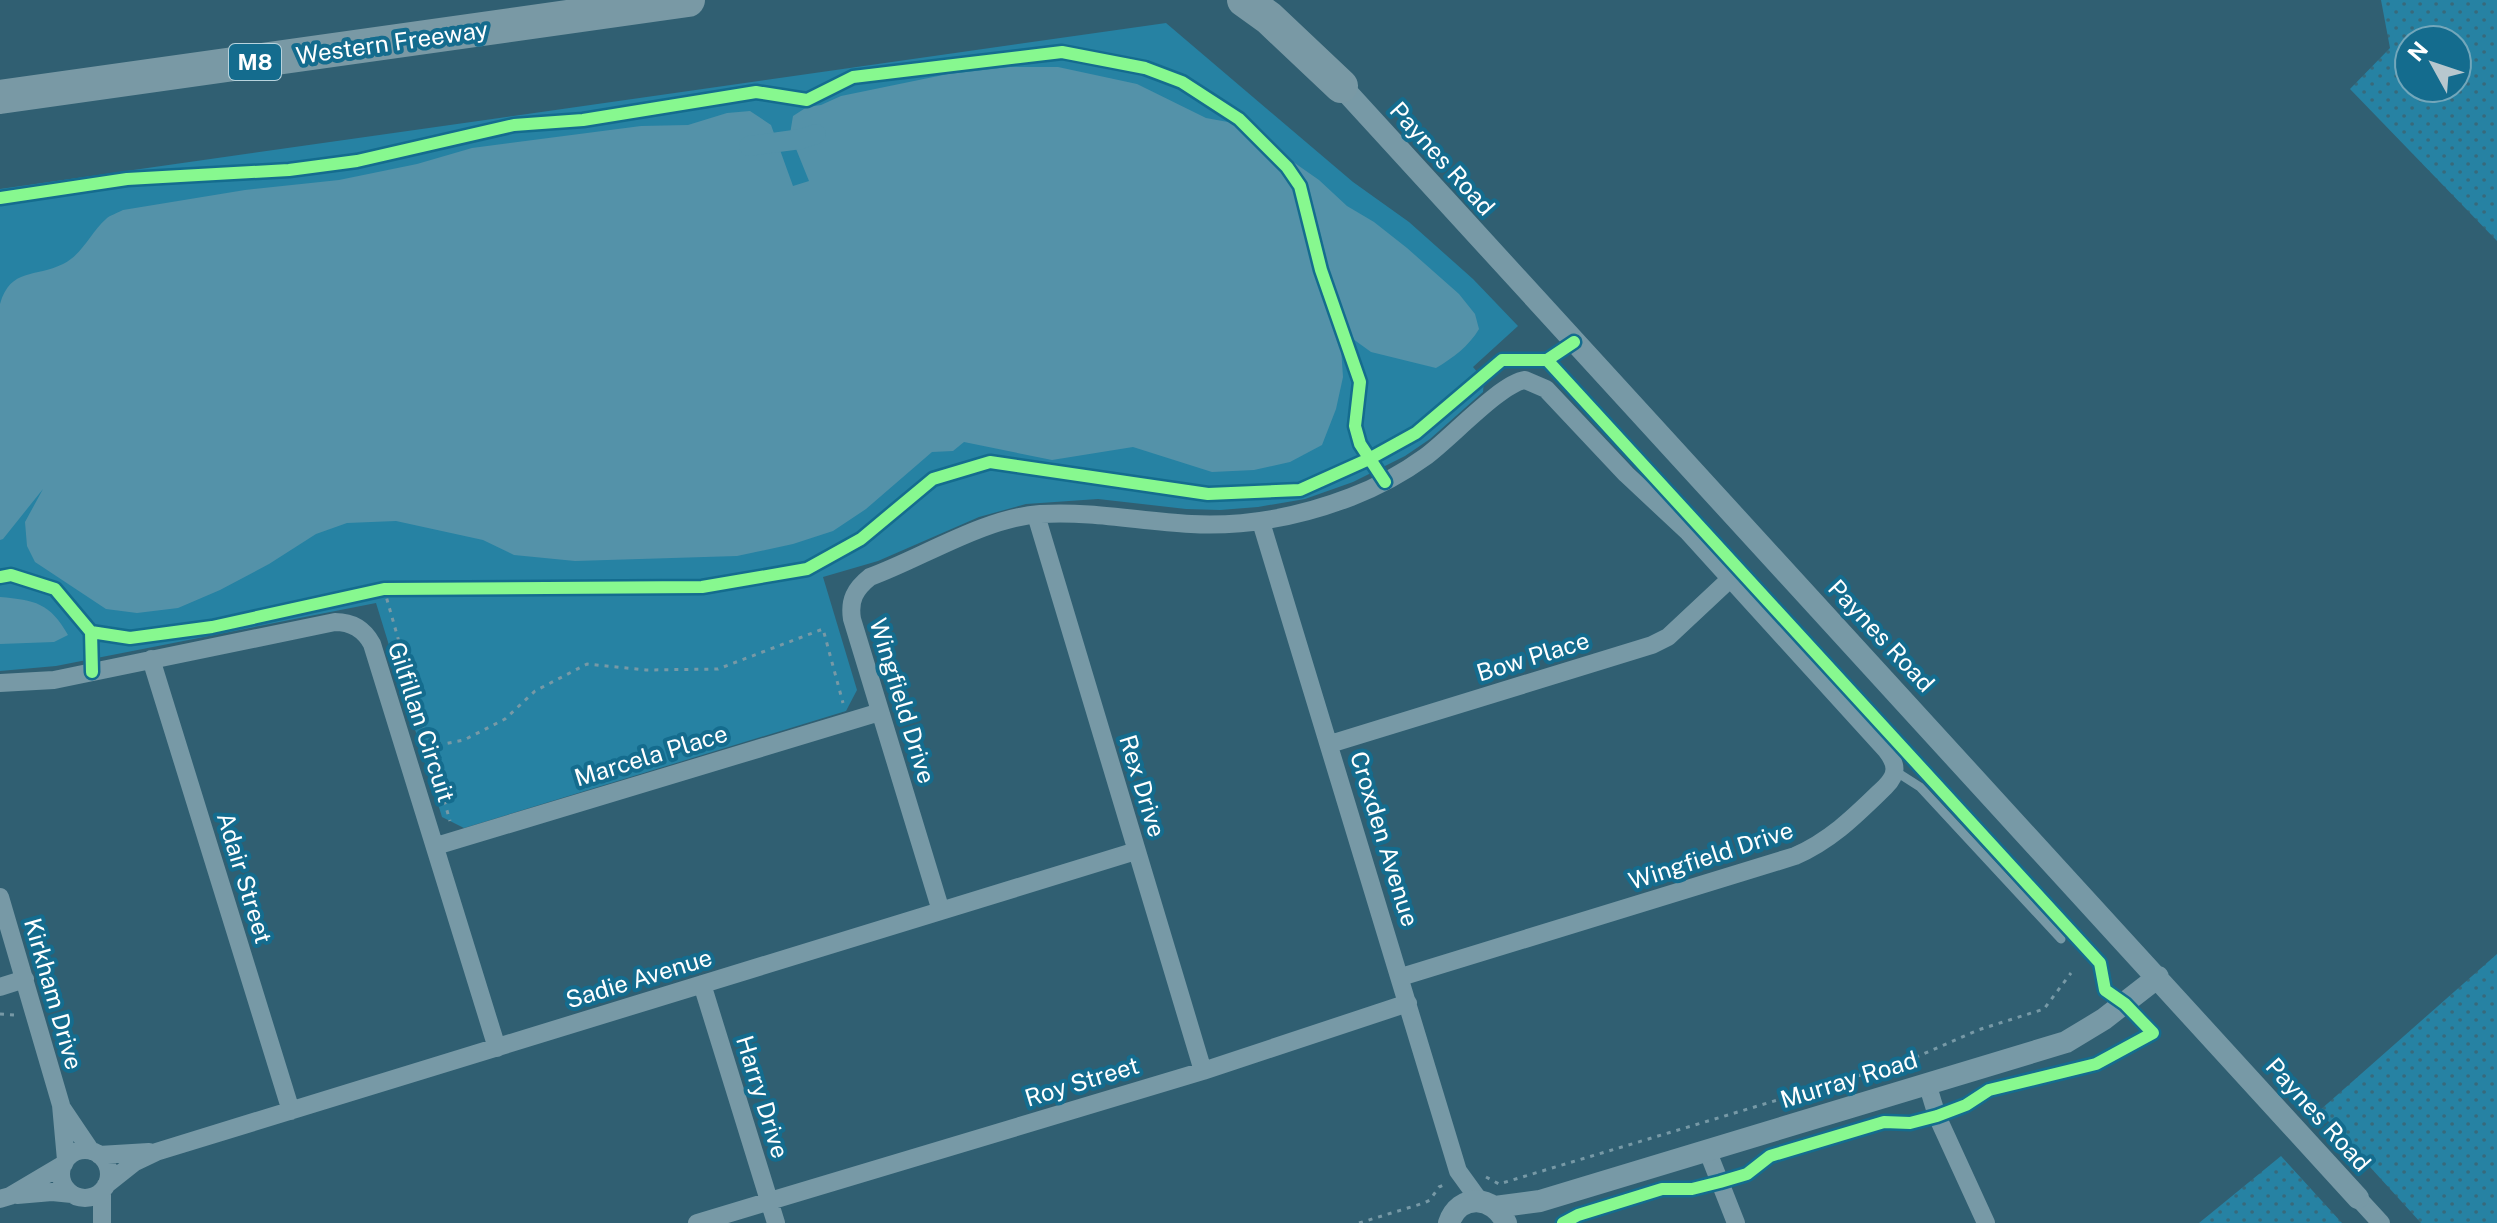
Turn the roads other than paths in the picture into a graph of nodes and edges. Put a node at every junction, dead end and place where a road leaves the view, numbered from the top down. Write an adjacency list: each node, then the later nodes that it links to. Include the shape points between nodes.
1 (688, 0): 5 (highway, Western Freeway / M8)
2 (1244, 0): 4 (highway)
3 (1275, 0): 4 (highway)
4 (1341, 86): 20 (street, Paynes Road)
5 (0, 97)
6 (1036, 515): 7 (street, Wingfield Drive, via 1121,515 1190,524); 11 (street, Wingfield Drive, via 994,525 859,586 850,609); 15 (street, Rex Drive)
7 (1261, 522): 8 (street, Wingfield Drive, via 1310,511 1385,482 1435,449 1506,387 1517,381 1535,382); 12 (street, Croxden Avenue)
8 (1730, 579): 12 (street, Bow Place, via 1668,637 1652,645); 13 (street, Wingfield Drive, via 1886,750)
9 (151, 659): 10 (street, Gilfillan Circuit, via 54,680); 14 (street, Gilfillan Circuit, via 335,622 358,628 372,644); 29 (street, Adair Street)
10 (0, 683)
11 (880, 712): 14 (street, Marcela Place); 17 (street, Wingfield Drive)
12 (1330, 744): 19 (street, Croxden Avenue)
13 (1895, 771): 18 (lane, via 1920,787); 19 (street, Wingfield Drive, via 1893,779 1834,835 1795,856)
14 (436, 846): 25 (street, Gilfillan Circuit)
15 (1136, 851): 17 (street, Sadie Avenue); 26 (street, Rex Drive)
16 (0, 897): 21 (street, Kirkham Drive)
17 (941, 911): 22 (street, Sadie Avenue)
18 (2061, 939)
19 (1401, 977): 24 (street, Croxden Avenue)
20 (2158, 977): 27 (street, Murray Road, via 2066,1042); 38 (street, Paynes Road)
21 (25, 979): 23 (street); 28 (street, Kirkham Drive)
22 (702, 984): 25 (street, Sadie Avenue); 39 (street, Harry Drive)
23 (0, 987)
24 (1408, 1003): 26 (street, Roy Street); 34 (street, Croxden Avenue)
25 (497, 1048): 29 (street, Sadie Avenue)
26 (1203, 1071): 39 (street, Roy Street)
27 (1927, 1083): 31 (street, Murray Road); 49 (street)
28 (61, 1105): 32 (street, Kirkham Drive); 33 (street, Kirkham Drive)
29 (291, 1111): 30 (street, Sadie Avenue)
30 (156, 1152): 32 (street, Sadie Avenue); 35 (street, Sadie Avenue)
31 (1708, 1152): 40 (street, Murray Road); 48 (street)
32 (95, 1153): 33 (street, via 75,1153); 35 (street, via 108,1168)
33 (65, 1162): 36 (street, via 62,1178); 37 (street)
34 (1460, 1178): 41 (street, Croxden Avenue); 42 (street, Croxden Avenue)
35 (104, 1188): 36 (street, via 91,1197); 44 (street)
36 (75, 1195): 37 (street); 43 (street)
37 (5, 1198)
38 (2358, 1198): 50 (street, Paynes Road)
39 (769, 1201): 45 (street, Roy Street); 46 (street, Harry Drive)
40 (1540, 1201): 41 (street, Murray Road); 47 (street, Murray Road)
41 (1493, 1210): 42 (street, Murray Road, via 1461,1205)
42 (1449, 1219)
43 (95, 1223)
44 (102, 1223)
45 (697, 1223)
46 (776, 1223)
47 (1516, 1223)
48 (1736, 1223)
49 (1986, 1223)
50 (2381, 1223)

